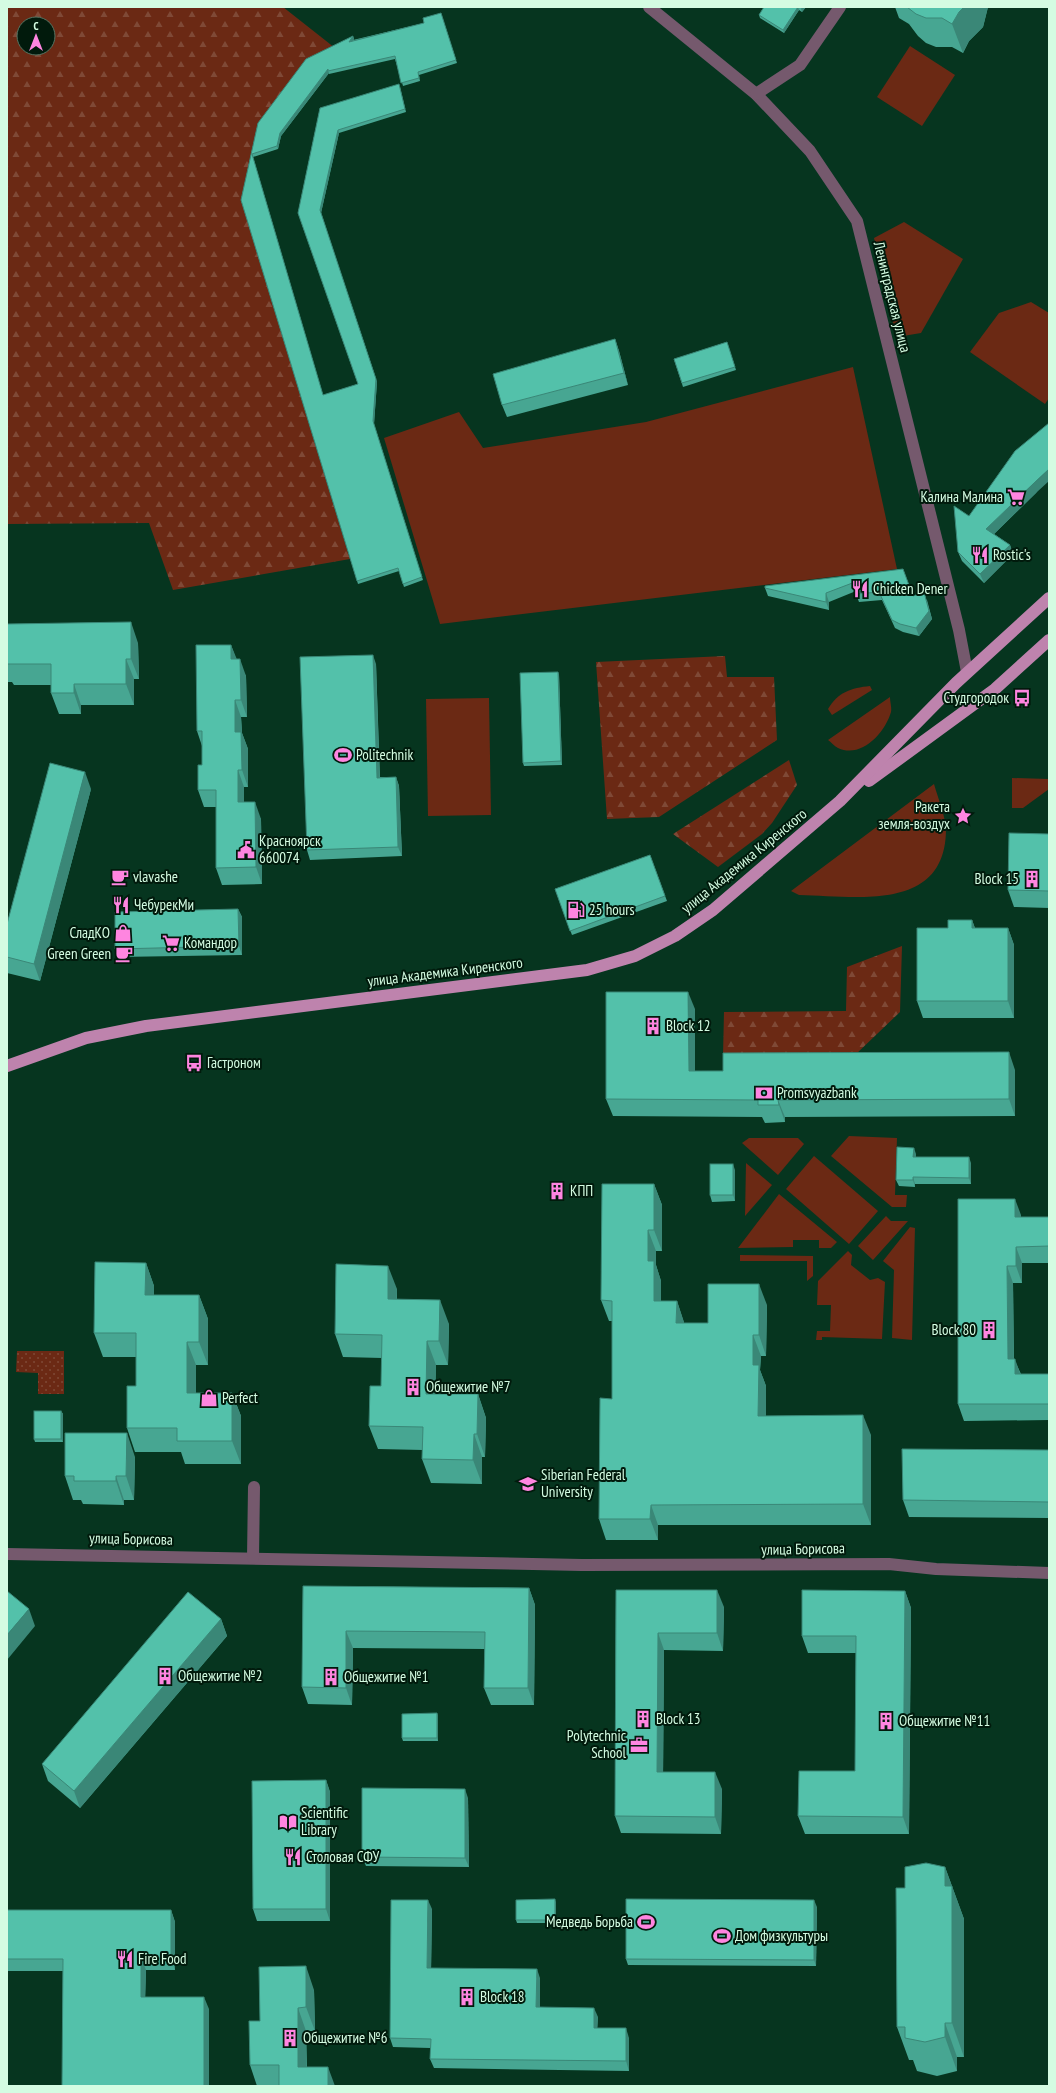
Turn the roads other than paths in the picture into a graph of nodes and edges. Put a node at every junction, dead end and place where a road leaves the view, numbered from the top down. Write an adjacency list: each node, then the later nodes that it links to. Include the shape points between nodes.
1 (649, 7): 3 (street, Ленинградская улица)
2 (840, 7): 3 (street, via 800,65)
3 (756, 94): 6 (street, Ленинградская улица, via 810,151 857,221 959,630)
4 (1049, 598): 6 (main road, улица Академика Киренского)
5 (1049, 640): 7 (main road, улица Академика Киренского, via 995,689)
6 (967, 672): 7 (main road, улица Академика Киренского)
7 (840, 802): 8 (main road, улица Академика Киренского, via 713,910 675,936 635,956 587,970 146,1026 86,1038)
8 (7, 1066)
9 (254, 1486): 11 (street)
10 (7, 1554): 11 (street, улица Борисова)
11 (253, 1558): 12 (street, улица Борисова, via 558,1564 889,1564 936,1569)
12 (1049, 1573)

